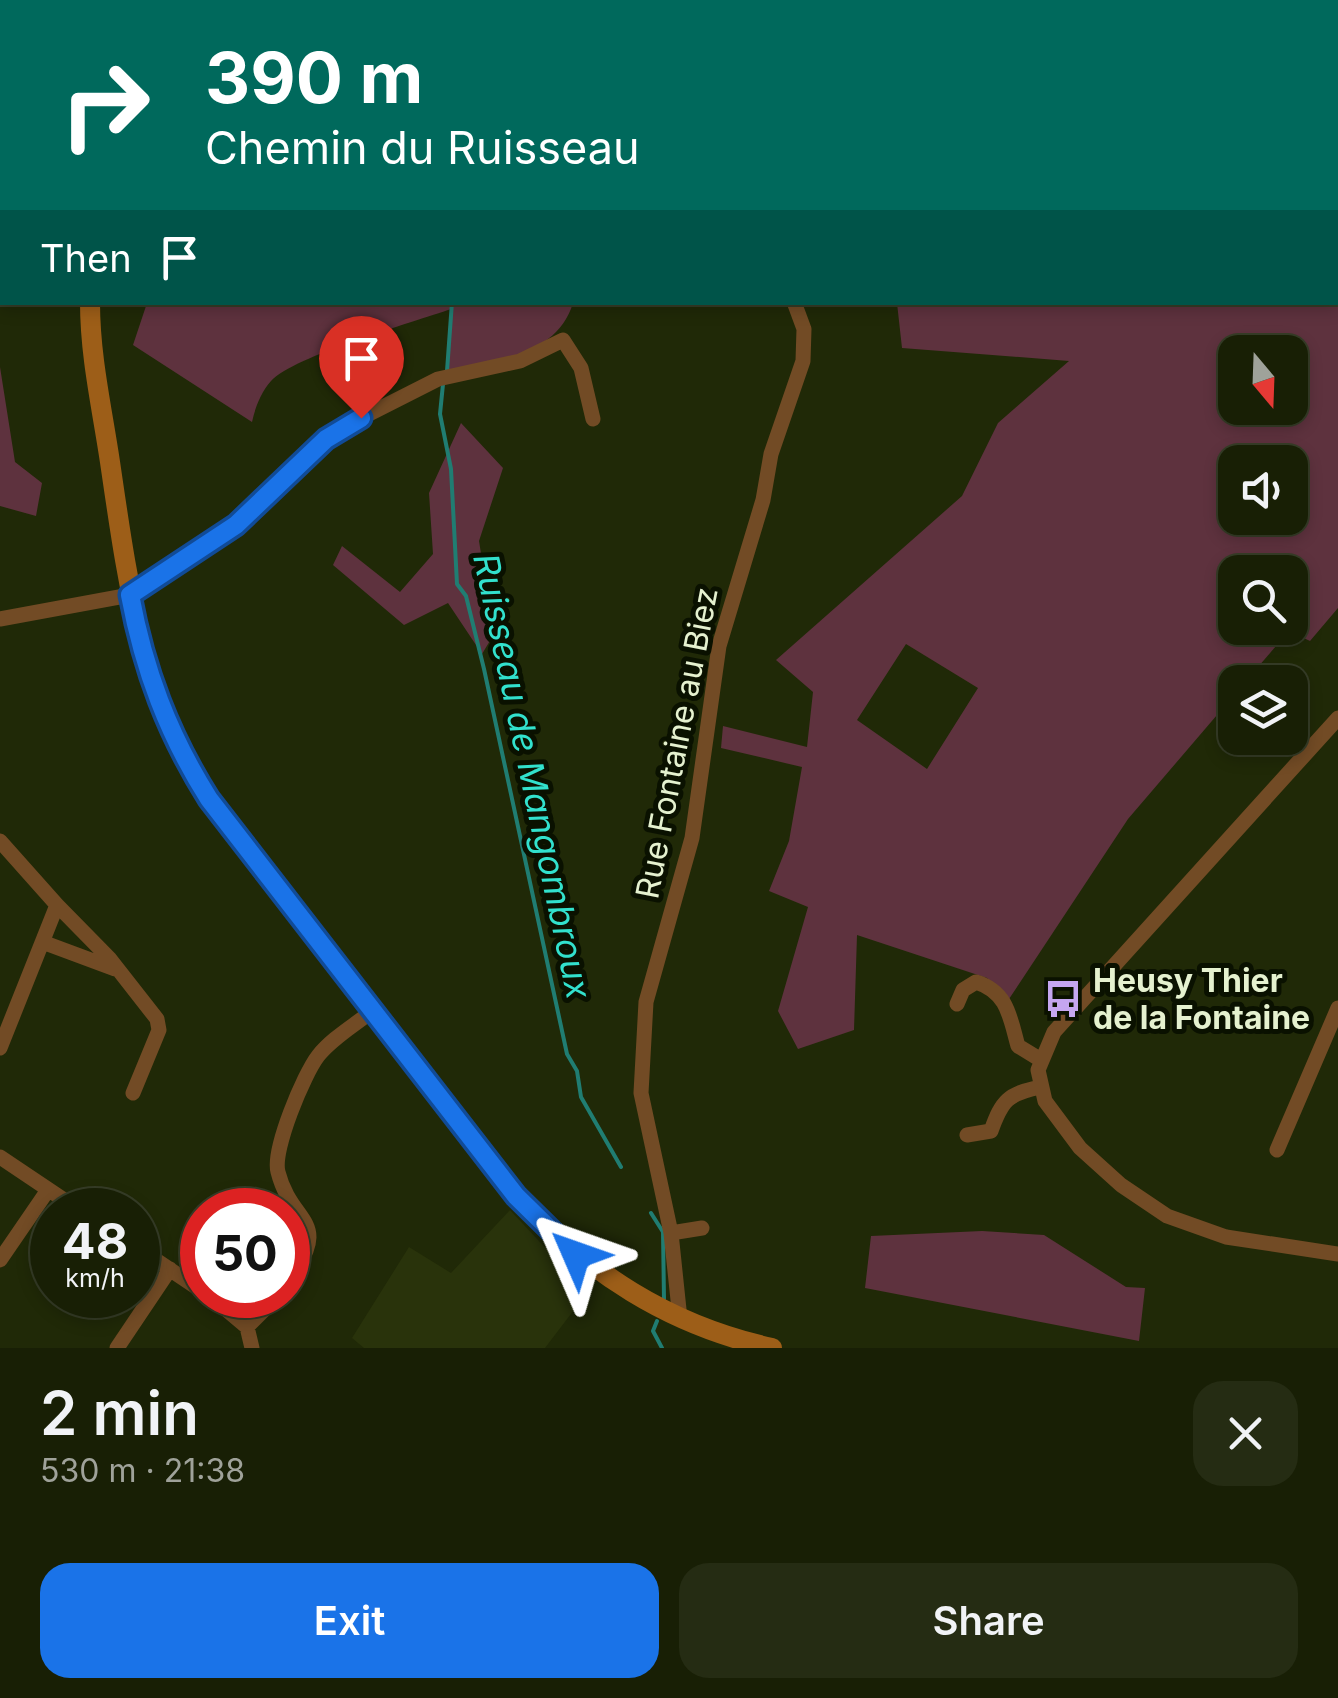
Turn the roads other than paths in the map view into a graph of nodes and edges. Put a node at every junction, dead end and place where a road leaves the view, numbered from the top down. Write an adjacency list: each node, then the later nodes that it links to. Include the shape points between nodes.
1 (90, 305): 4 (main road, via 90,342)
2 (795, 305): 25 (street, Rue Fontaine au Biez, via 804,329 803,361 770,454 720,646 692,838 646,1002 641,1093)
3 (594, 419): 4 (street, via 582,368 563,340 520,361 438,380 326,439 236,525)
4 (130, 595): 5 (street); 13 (main road, via 154,689 185,760)
5 (0, 619)
6 (1338, 718): 15 (street, via 1054,1032)
7 (0, 841): 8 (street)
8 (57, 905): 9 (street); 10 (street)
9 (44, 943): 10 (street); 14 (street)
10 (119, 971): 17 (street, via 152,1008 159,1030)
11 (957, 1004): 15 (street, via 976,982 990,986 1010,1010 1018,1046)
12 (1338, 1008): 19 (street)
13 (372, 1011): 22 (street, via 309,1069 277,1154); 33 (main road, via 556,1238 622,1289)
14 (0, 1048)
15 (1041, 1060): 16 (street)
16 (1040, 1087): 18 (street, via 1010,1093 991,1131); 26 (street, via 1080,1148 1168,1216 1226,1237)
17 (133, 1093)
18 (967, 1134)
19 (1277, 1150)
20 (0, 1158): 21 (street)
21 (45, 1188)
22 (288, 1188)
23 (30, 1216): 27 (street)
24 (702, 1228): 25 (street)
25 (671, 1233): 33 (street, Rue Fontaine au Biez)
26 (1338, 1254)
27 (0, 1260)
28 (160, 1262): 29 (street)
29 (170, 1269): 30 (street); 35 (street)
30 (180, 1276)
31 (236, 1318): 34 (street)
32 (256, 1318): 34 (street)
33 (680, 1319): 37 (main road)
34 (247, 1327): 36 (street)
35 (118, 1348)
36 (252, 1348)
37 (772, 1348)

